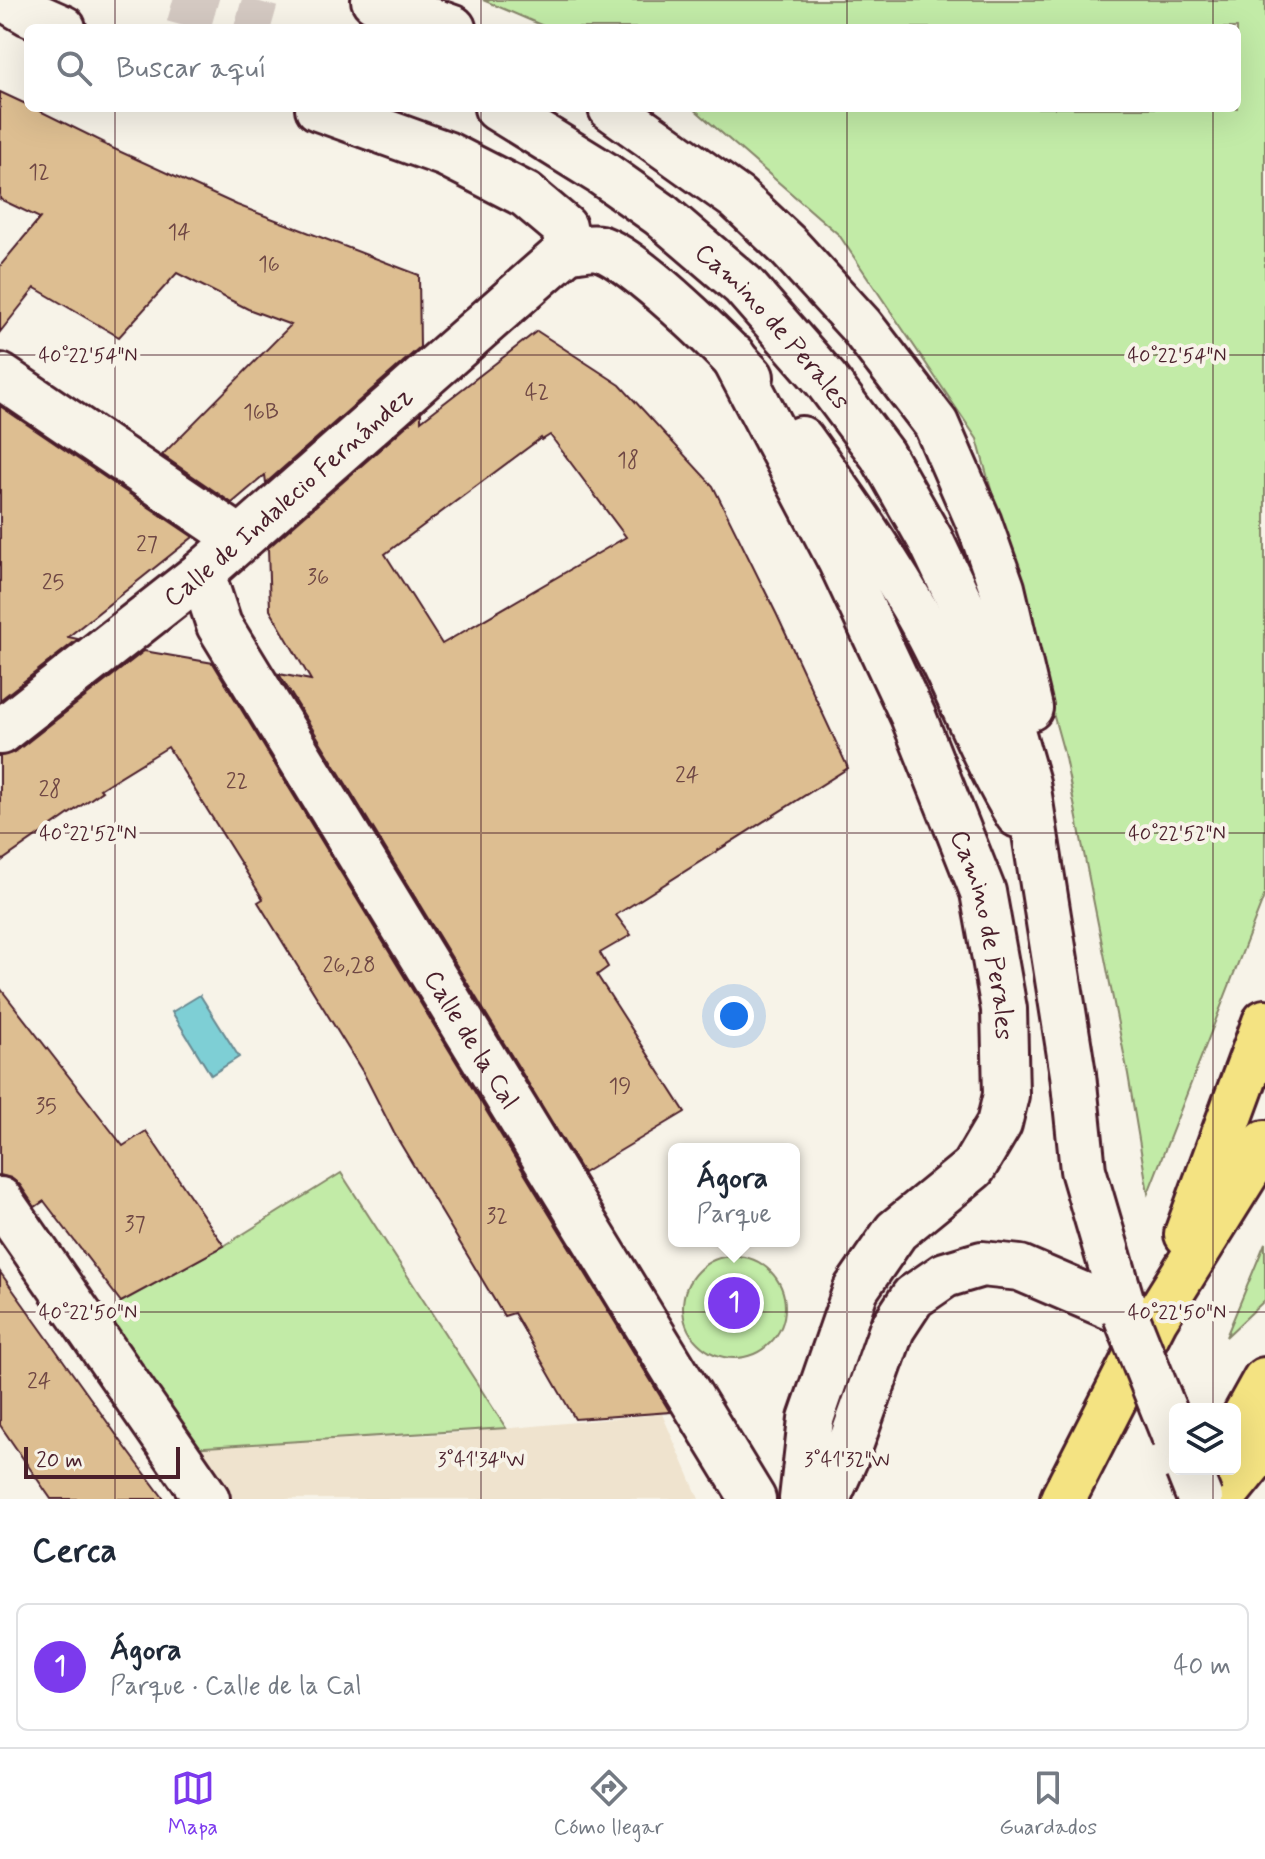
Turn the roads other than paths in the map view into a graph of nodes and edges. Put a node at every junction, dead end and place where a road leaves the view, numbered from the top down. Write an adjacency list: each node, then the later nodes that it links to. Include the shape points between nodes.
1 (7, 0): 3 (street)
2 (374, 0): 4 (street)
3 (54, 24)
4 (442, 24)
5 (329, 112): 8 (street, via 446,154 526,195 564,227)
6 (504, 112): 14 (street, Camino de Perales, via 660,214 743,285 826,380 882,455 983,650 1027,783)
7 (617, 112): 14 (street, Camino de Perales, via 737,198 787,245 861,326 936,424 1002,588 1042,759)
8 (568, 250): 9 (street, Camino de Perales, via 598,248 622,260); 11 (street, Calle de Indalecio Fernández)
9 (733, 356): 14 (street, Camino de Perales, via 782,413 873,539 927,631 989,762); 27 (street, Camino de Perales, via 840,560 913,716 983,892 1004,1009 1006,1095 999,1124 973,1168 896,1231 856,1289 811,1419)
10 (0, 376): 11 (street)
11 (239, 538): 12 (street, Calle de Indalecio Fernández)
12 (202, 573): 13 (street, Calle de Indalecio Fernández); 26 (street, Calle de la Cal, via 219,625)
13 (0, 732)
14 (1038, 848): 18 (street, Camino de Perales, via 1083,1170)
15 (1265, 1022): 18 (highway)
16 (1265, 1143): 18 (highway)
17 (0, 1200): 25 (street)
18 (1140, 1316): 20 (street, Camino de Perales, bridge); 28 (street, via 1020,1268 982,1264 945,1275 913,1297 892,1329); 29 (highway)
19 (1265, 1380): 21 (highway)
20 (1169, 1417)
21 (1241, 1423)
22 (1265, 1445): 31 (highway)
23 (1190, 1475): 30 (street, bridge)
24 (1213, 1475): 30 (highway)
25 (207, 1499)
26 (753, 1499)
27 (802, 1499)
28 (827, 1499)
29 (1063, 1499)
30 (1200, 1499)
31 (1221, 1499)

